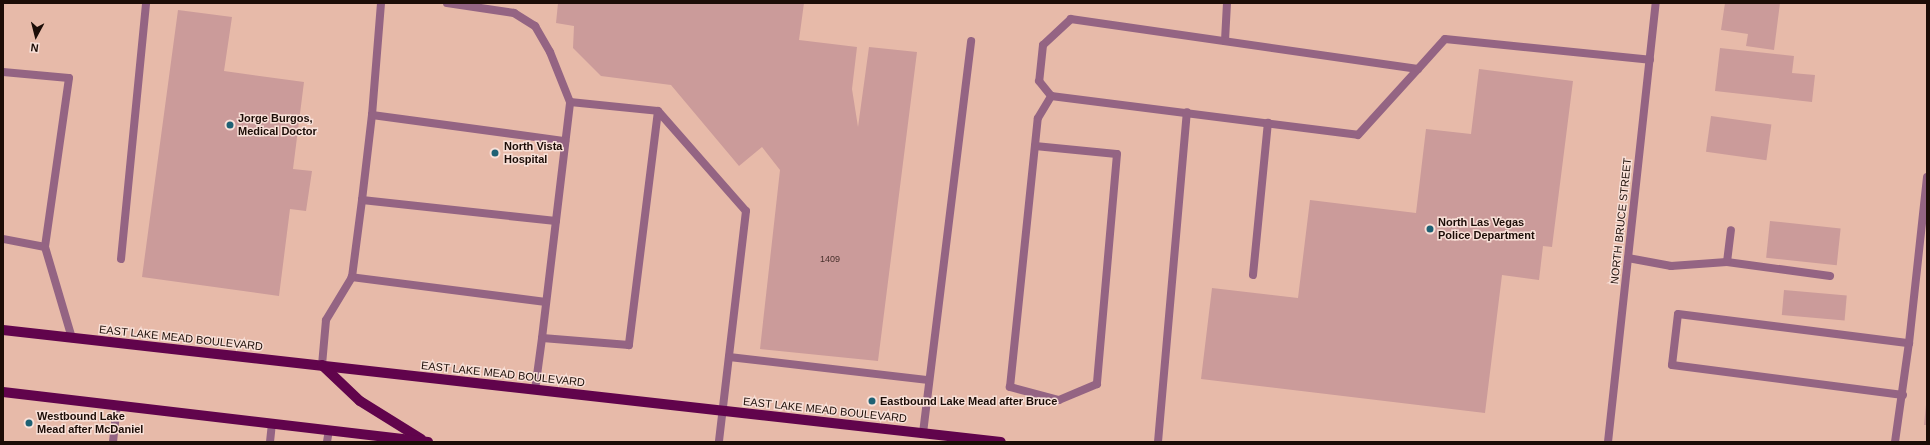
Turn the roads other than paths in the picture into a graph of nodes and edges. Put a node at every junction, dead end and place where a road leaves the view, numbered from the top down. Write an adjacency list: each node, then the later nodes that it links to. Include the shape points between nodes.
1 (146, 3): 26 (street)
2 (382, 3): 15 (street)
3 (446, 3): 12 (street, via 514,13 535,26 550,52)
4 (1227, 3): 6 (street)
5 (1656, 3): 8 (street, NORTH BRUCE STREET)
6 (1225, 41): 9 (street); 11 (street, via 1072,19 1043,45 1039,81)
7 (971, 42): 38 (street)
8 (1650, 60): 9 (street, via 1444,40); 25 (street, NORTH BRUCE STREET)
9 (1418, 69): 16 (street, via 1358,135)
10 (3, 72): 24 (street, via 69,78)
11 (1051, 96): 14 (street); 18 (street, via 1038,118)
12 (570, 102): 13 (street); 17 (street)
13 (658, 111): 34 (street, via 629,345); 36 (street, via 746,211)
14 (1187, 112): 16 (street); 53 (street)
15 (372, 115): 17 (street); 20 (street)
16 (1268, 123): 28 (street)
17 (565, 141): 21 (street)
18 (1035, 146): 18 (street, via 1010,387 1059,400 1096,384 1117,154)
19 (1927, 177): 35 (street)
20 (362, 200): 21 (street); 30 (street)
21 (556, 221): 31 (street)
22 (1731, 230): 27 (street)
23 (3, 239): 24 (street)
24 (45, 247): 33 (street)
25 (1628, 258): 27 (street, via 1671,266); 54 (street, NORTH BRUCE STREET)
26 (121, 259)
27 (1727, 262): 29 (street)
28 (1253, 275)
29 (1830, 276)
30 (352, 277): 31 (street); 37 (street, via 326,320)
31 (546, 302): 34 (street)
32 (3, 330): 33 (main road, EAST LAKE MEAD BOULEVARD)
33 (72, 338): 37 (main road, EAST LAKE MEAD BOULEVARD)
34 (542, 338): 39 (street)
35 (1909, 343): 41 (street); 41 (street, via 1678,314 1672,365)
36 (729, 357): 38 (street); 43 (street)
37 (322, 365): 39 (main road, EAST LAKE MEAD BOULEVARD); 50 (main road, via 360,401)
38 (929, 380): 46 (street)
39 (535, 390): 43 (main road, EAST LAKE MEAD BOULEVARD)
40 (3, 392): 42 (main road)
41 (1903, 395): 55 (street)
42 (117, 405): 44 (main road); 47 (street)
43 (722, 411): 46 (main road, EAST LAKE MEAD BOULEVARD); 51 (street)
44 (272, 424): 45 (main road); 48 (street)
45 (329, 430): 49 (street); 50 (main road)
46 (923, 433): 52 (main road, EAST LAKE MEAD BOULEVARD)
47 (113, 442)
48 (270, 442)
49 (327, 442)
50 (427, 442)
51 (719, 442)
52 (1001, 442)
53 (1158, 442)
54 (1608, 442)
55 (1895, 442)

